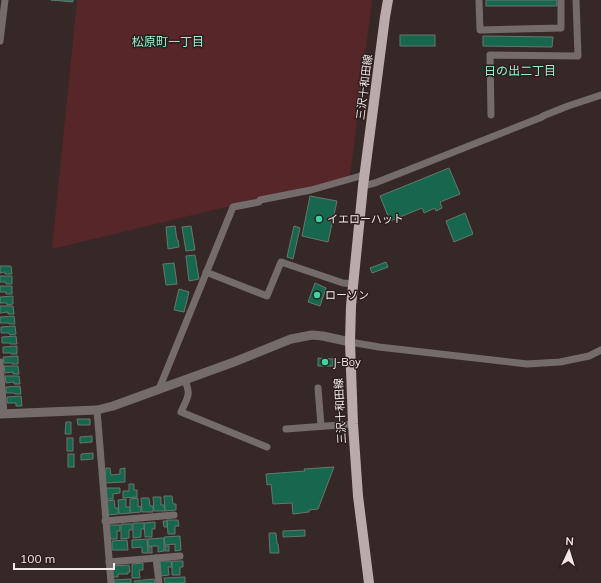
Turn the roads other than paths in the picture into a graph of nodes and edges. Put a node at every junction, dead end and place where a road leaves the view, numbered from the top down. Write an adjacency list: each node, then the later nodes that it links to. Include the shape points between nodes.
1 (5, 0): 6 (street)
2 (388, 0): 9 (main road, 三沢十和田線)
3 (479, 0): 4 (street, via 480,30 561,28)
4 (561, 0)
5 (576, 0): 8 (street, via 578,56 490,55)
6 (0, 41)
7 (601, 95): 9 (street, via 375,183)
8 (492, 115)
9 (364, 180): 10 (street, via 233,207); 11 (main road, 三沢十和田線)
10 (206, 272): 11 (street, via 267,296 280,262 343,283); 17 (street)
11 (354, 284): 12 (main road, 三沢十和田線)
12 (350, 342): 13 (street, via 527,364 560,362 588,356); 15 (street, via 312,335 291,339); 20 (main road, 三沢十和田線)
13 (601, 350)
14 (0, 362): 19 (street)
15 (185, 380): 17 (street); 23 (street, via 189,395 181,412)
16 (318, 388): 21 (street)
17 (160, 389): 18 (street)
18 (96, 410): 19 (street); 25 (street)
19 (2, 414)
20 (353, 424): 21 (street); 31 (main road, 三沢十和田線, via 358,496)
21 (321, 426): 22 (street)
22 (286, 429)
23 (267, 447)
24 (174, 515): 25 (street)
25 (105, 521): 28 (street)
26 (180, 556): 27 (street)
27 (156, 558): 28 (street); 30 (street)
28 (109, 562): 29 (street)
29 (110, 583)
30 (159, 583)
31 (369, 583)

